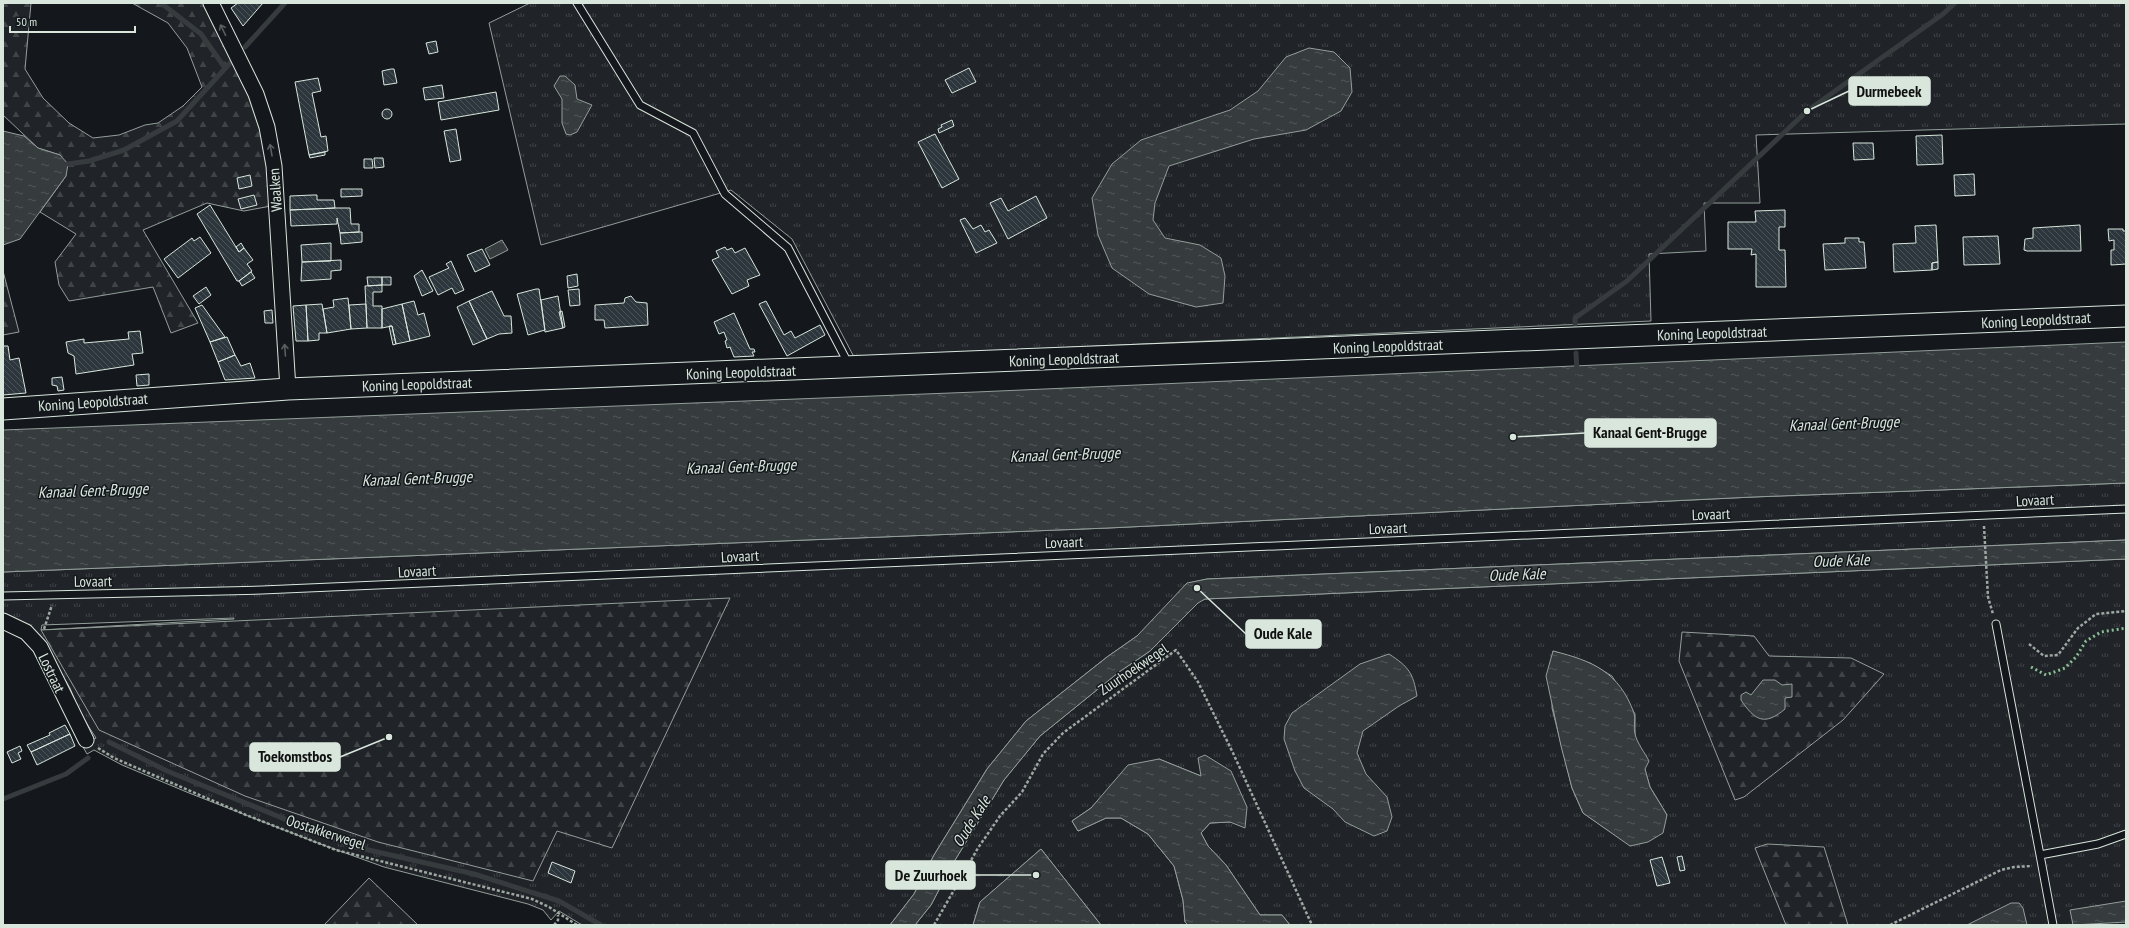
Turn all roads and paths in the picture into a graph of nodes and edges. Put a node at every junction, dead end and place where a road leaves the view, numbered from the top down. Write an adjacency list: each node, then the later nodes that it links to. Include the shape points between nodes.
1 (211, 3): 5 (street, Waalken, one-way to 1, via 274,166 267,127 256,94)
2 (577, 3): 4 (lane, via 640,105 693,133 725,194 788,248)
3 (2126, 316): 4 (street, Koning Leopoldstraat)
4 (850, 367): 5 (street, Koning Leopoldstraat)
5 (288, 389): 6 (street, Koning Leopoldstraat)
6 (3, 409)
7 (2126, 509): 8 (lane, Lovaart)
8 (1984, 516): 9 (lane, Lovaart, via 270,590); 13 (path, via 1988,597)
9 (55, 594): 10 (lane, Lovaart); 15 (path)
10 (3, 596)
11 (2126, 611): 14 (path, via 2096,614 2078,628 2058,656 2044,656)
12 (3, 621): 15 (street, Lostraat, via 26,632)
13 (1996, 624): 18 (lane)
14 (2029, 644)
15 (40, 647): 16 (street, Lostraat)
16 (86, 740): 20 (path, Oostakkerwegel, via 114,758 246,815 336,850 532,899)
17 (2126, 834): 18 (lane, via 2098,844)
18 (2040, 855): 19 (lane)
19 (2042, 867): 25 (path, via 2014,866 2001,870); 26 (lane)
20 (558, 915): 21 (path); 22 (path)
21 (554, 925)
22 (577, 925)
23 (934, 925): 24 (path, Zuurhoekwegel, via 978,848 1000,816 1022,792 1043,754 1063,733 1176,650 1198,682)
24 (1312, 925)
25 (1890, 925)
26 (2053, 925)

